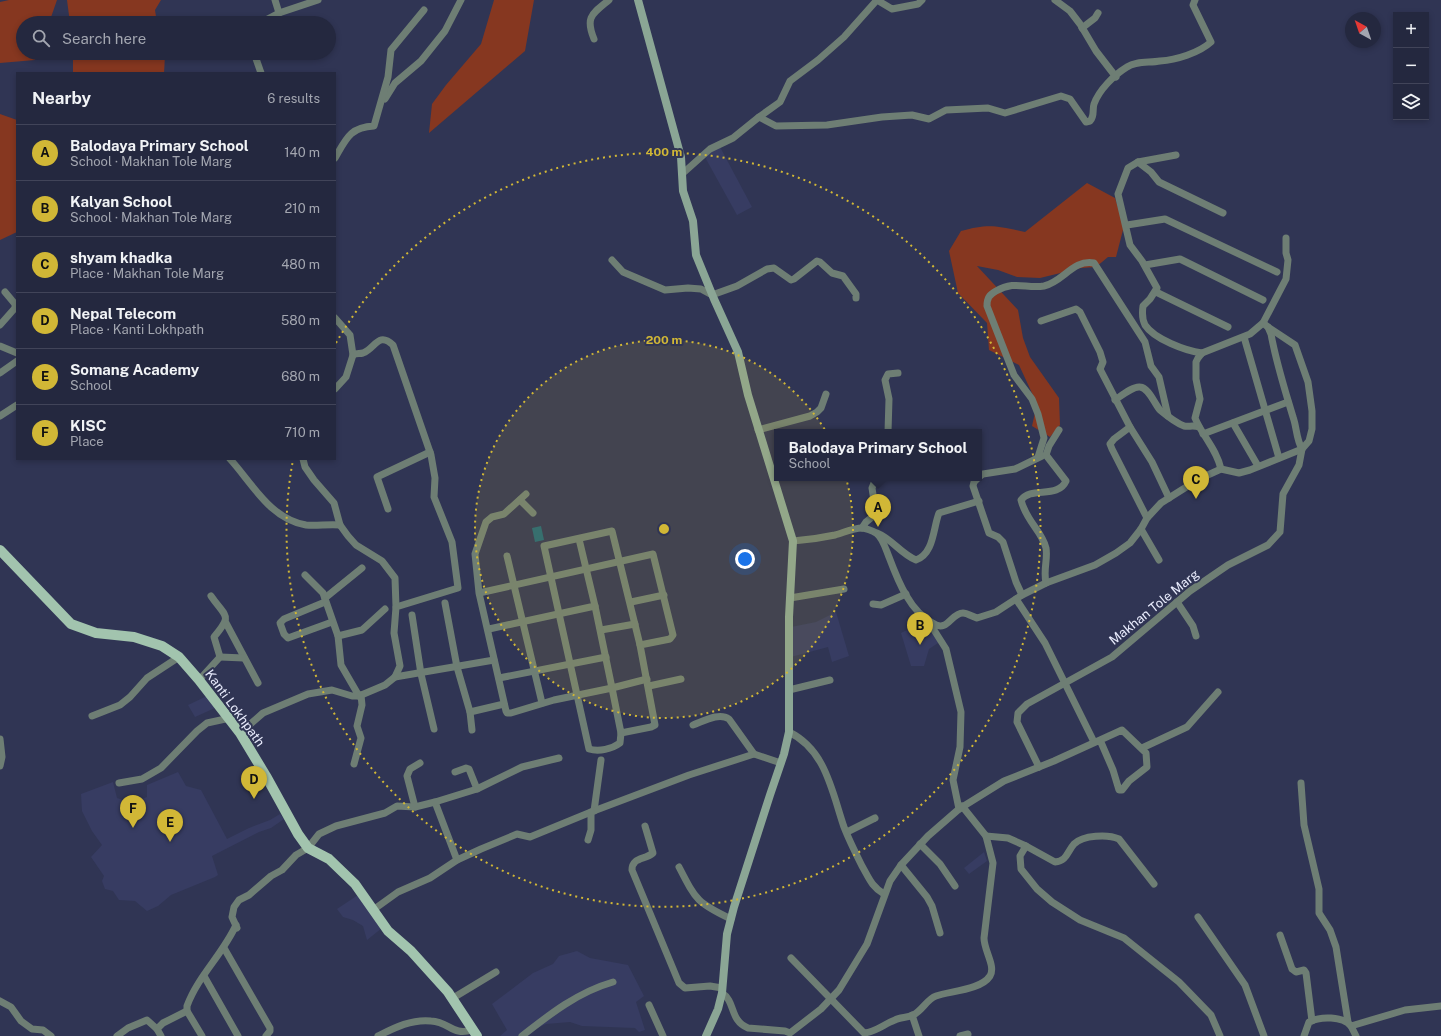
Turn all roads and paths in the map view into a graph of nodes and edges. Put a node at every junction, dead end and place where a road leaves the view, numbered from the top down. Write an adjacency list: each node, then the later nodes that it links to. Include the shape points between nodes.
1 (275, 0): 10 (street)
2 (318, 0): 10 (street)
3 (461, 0): 18 (street, via 445,30 421,60 395,83)
4 (609, 0): 14 (street, via 589,20)
5 (638, 0): 23 (main road, via 681,157)
6 (922, 0): 19 (street, via 918,4 892,9 877,0 844,37 790,82 780,102)
7 (1054, 0): 13 (street, via 1070,11)
8 (1195, 0): 17 (street, via 1193,5 1211,42 1194,52 1162,61 1136,63 1126,67)
9 (424, 10): 18 (street, via 391,50)
10 (279, 14): 12 (street)
11 (1098, 14): 13 (street)
12 (275, 16)
13 (1082, 28): 17 (street)
14 (594, 40)
15 (256, 60): 16 (street)
16 (261, 72)
17 (1116, 77): 19 (street, via 1104,87 1094,105 1093,118 1086,122 1070,98 1062,96 1005,113 988,108 946,110 929,120 912,115 827,125 776,126)
18 (381, 104): 21 (street, via 374,126 354,131 344,141)
19 (759, 117): 23 (street, via 733,138 710,149)
20 (1176, 155): 22 (street)
21 (336, 156)
22 (1138, 162): 24 (street, via 1159,182); 25 (street, via 1128,168 1118,194)
23 (682, 174): 32 (main road, via 683,191 693,221 696,255)
24 (1223, 213)
25 (1127, 225): 28 (street, via 1130,245); 29 (street, via 1166,219)
26 (1286, 238): 38 (street, via 1286,279)
27 (612, 260): 32 (street, via 623,272 665,290 701,289)
28 (1145, 265): 31 (street, via 1157,288); 34 (street, via 1180,259)
29 (1277, 272)
30 (5, 292): 37 (street, via 15,304 15,308)
31 (1156, 292): 39 (street); 43 (street, via 1143,306 1142,316 1145,324 1155,335 1181,348)
32 (712, 295): 33 (street, via 737,286 767,269 774,268 791,280 816,261 832,274 843,276 856,294); 60 (main road, via 738,352)
33 (856, 298)
34 (1263, 300)
35 (336, 319): 44 (street, via 350,335)
36 (1041, 321): 50 (street, via 1076,309 1080,312 1100,352 1103,362 1100,369)
37 (0, 324)
38 (1266, 325): 40 (street); 51 (street); 63 (street, Makhan Tole Marg, via 1295,345 1308,382 1312,400 1312,429 1309,441)
39 (1228, 327)
40 (1244, 337): 43 (street); 53 (street)
41 (0, 346): 42 (street)
42 (16, 353)
43 (1202, 353): 58 (street, via 1196,362 1200,399 1194,418)
44 (353, 355): 48 (street, via 346,377); 64 (street, via 364,352 381,340 393,345)
45 (16, 362): 46 (street)
46 (0, 373)
47 (898, 373): 59 (street, via 888,374 885,380 889,399)
48 (336, 388)
49 (826, 394): 60 (street, via 821,408 814,414)
50 (1115, 400): 55 (street, via 1136,387 1141,387); 57 (street)
51 (1288, 402): 53 (street); 63 (street, via 1294,417 1297,442)
52 (16, 406): 54 (street)
53 (1265, 410): 56 (street); 67 (street)
54 (0, 416)
55 (1168, 416): 58 (street, via 1182,425); 66 (street, via 1159,377 1150,363 1145,342 1094,263 1075,266 1045,286 1005,286 991,294 987,299 987,306 1014,375 1032,399 1038,414 1044,438)
56 (1233, 423): 62 (street); 70 (street)
57 (1130, 427): 76 (street, via 1152,462); 81 (street, via 1110,444)
58 (1199, 427): 62 (street)
59 (888, 429)
60 (758, 430): 87 (main road)
61 (1059, 430): 65 (street)
62 (1203, 434): 71 (street, via 1217,455)
63 (1302, 449): 67 (street); 108 (street, Makhan Tole Marg, via 1299,465 1283,494 1280,532 1274,540 1228,565)
64 (430, 452): 79 (street, via 377,477); 112 (street, via 435,478 434,496 452,542 458,588)
65 (1046, 455): 66 (street); 96 (street, via 1066,481 1056,491 1028,496 1021,500 1027,518 1046,548)
66 (1038, 457): 72 (street, via 1015,469)
67 (1279, 458): 70 (street)
68 (231, 460): 82 (street, via 258,495 285,516 306,525)
69 (303, 460): 82 (street, via 314,480 334,503)
70 (1258, 466): 71 (street, via 1239,473)
71 (1221, 469): 76 (street)
72 (982, 475)
73 (875, 481): 83 (street, via 872,494 877,511)
74 (975, 481): 78 (street, via 973,486)
75 (526, 494): 77 (street)
76 (1169, 498): 81 (street)
77 (520, 500): 80 (street); 99 (street, via 504,514 489,518 482,529 475,554)
78 (979, 501): 85 (street, via 940,513 925,555 916,560 907,556 885,536); 102 (street, via 989,533 1003,542)
79 (388, 509)
80 (532, 513)
81 (1148, 518): 84 (street)
82 (340, 525): 112 (street, via 356,545 382,561 395,578)
83 (862, 528): 85 (street); 87 (street)
84 (1141, 529): 90 (street); 96 (street, via 1130,543 1095,565)
85 (877, 533): 100 (street)
86 (579, 539): 91 (street, via 612,531); 93 (street); 95 (street, via 544,546)
87 (793, 542): 104 (main road)
88 (0, 550): 126 (main road, Kanti Lokhpath, via 71,624 96,633 142,639 162,646)
89 (507, 556): 97 (street)
90 (1159, 560)
91 (621, 561): 93 (street); 101 (street, via 653,554); 107 (street)
92 (362, 568): 106 (street)
93 (586, 568): 95 (street); 111 (street)
94 (305, 575): 106 (street, via 323,593)
95 (551, 576): 97 (street); 114 (street)
96 (1046, 583): 102 (street)
97 (514, 584): 99 (street); 116 (street)
98 (844, 589): 104 (street)
99 (479, 593): 121 (street)
100 (906, 594): 110 (street, via 881,605); 120 (street, via 925,618)
101 (664, 595): 107 (street); 125 (street, via 672,637)
102 (1022, 595): 105 (street)
103 (211, 596): 118 (street, via 225,614)
104 (790, 598): 144 (main road)
105 (1016, 599): 120 (street, via 983,618 965,613 954,617 946,625); 142 (street, via 1044,643)
106 (325, 600): 117 (street); 117 (street, via 280,623 288,638)
107 (631, 602): 119 (street)
108 (1177, 602): 124 (street, via 1193,626); 142 (street, Makhan Tole Marg, via 1112,657)
109 (445, 603): 132 (street)
110 (873, 604)
111 (595, 606): 114 (street); 122 (street)
112 (396, 607): 135 (street, via 394,633 400,666)
113 (385, 609): 123 (street, via 362,630)
114 (558, 613): 116 (street); 131 (street)
115 (412, 615): 134 (street)
116 (522, 621): 121 (street); 133 (street)
117 (332, 622): 123 (street)
118 (226, 623): 127 (street, via 214,638); 129 (street)
119 (635, 624): 122 (street); 125 (street)
120 (934, 624): 176 (street, via 934,630 946,649 961,712 960,747 953,780)
121 (489, 628): 130 (street)
122 (601, 630): 128 (street)
123 (338, 636): 146 (street, via 341,665)
124 (1196, 636)
125 (640, 645): 141 (street)
126 (178, 657): 138 (main road, Kanti Lokhpath); 151 (street, via 147,678 120,705)
127 (220, 657): 129 (street); 138 (street)
128 (606, 657): 131 (street); 143 (street)
129 (244, 658): 140 (street)
130 (494, 660): 132 (street); 136 (street)
131 (569, 663): 133 (street); 147 (street)
132 (457, 667): 134 (street); 150 (street)
133 (534, 670): 136 (street); 148 (street)
134 (421, 674): 135 (street); 154 (street)
135 (395, 677): 146 (street, via 385,685)
136 (499, 678): 149 (street)
137 (681, 679): 141 (street)
138 (199, 680): 152 (main road, Kanti Lokhpath)
139 (830, 680): 144 (street)
140 (258, 683)
141 (648, 683): 143 (street); 158 (street, via 655,725)
142 (1064, 684): 160 (street); 169 (street, Makhan Tole Marg, via 1027,704 1020,709 1017,717 1020,730)
143 (612, 688): 147 (street); 158 (street)
144 (789, 690): 156 (main road)
145 (1218, 692): 161 (street, via 1187,727)
146 (360, 695): 157 (street, via 342,694 332,690 308,694 263,713); 167 (street, via 362,705 357,726 361,738)
147 (576, 696): 148 (street); 158 (street, via 589,749 604,750 617,745)
148 (542, 703): 149 (street, via 511,713 507,713)
149 (504, 704): 150 (street)
150 (470, 712): 155 (street)
151 (92, 716)
152 (230, 718): 157 (main road, Kanti Lokhpath); 171 (street, via 207,723 161,768 142,779)
153 (693, 725): 162 (street, via 725,716)
154 (434, 729)
155 (472, 730)
156 (789, 732): 166 (main road); 180 (street, via 808,744 818,758 832,788)
157 (240, 733): 185 (main road, Kanti Lokhpath)
158 (622, 733)
159 (0, 739): 168 (street)
160 (1097, 741): 161 (street, via 1122,730); 161 (street, via 1113,770 1119,790 1147,766 1146,753); 169 (street)
161 (1142, 748)
162 (754, 754): 166 (street); 177 (street, via 689,775)
163 (559, 758): 173 (street, via 522,767)
164 (601, 760): 177 (street)
165 (420, 763): 175 (street, via 410,769 407,776)
166 (781, 763): 194 (main road)
167 (354, 764)
168 (0, 766)
169 (1039, 767): 176 (street, via 1004,781)
170 (455, 772): 173 (street, via 469,769)
171 (119, 783)
172 (1301, 783): 211 (street, via 1304,825 1319,889 1319,913 1330,930 1336,947)
173 (477, 789): 174 (street)
174 (436, 802): 175 (street); 186 (street)
175 (415, 807): 185 (street, via 397,806 385,813 336,826 319,834)
176 (960, 807): 181 (street); 183 (street)
177 (592, 812): 182 (street); 186 (street, via 530,837 517,834 504,838)
178 (875, 818): 180 (street)
179 (645, 826): 202 (street, via 653,853 635,860 632,870 679,983 685,988 710,986)
180 (847, 832): 191 (street, via 871,883)
181 (986, 836): 184 (street, via 1008,838); 209 (street, via 993,870 984,944 992,965 991,975 974,986 935,996)
182 (588, 840)
183 (920, 844): 187 (street); 190 (street, via 940,864)
184 (1026, 846): 189 (street, via 1050,861 1060,862 1078,841 1112,836 1119,839); 229 (street, via 1020,856 1021,869 1037,889 1080,920 1124,938 1179,982 1211,1015)
185 (308, 848): 192 (main road, Kanti Lokhpath, via 329,859 345,873); 197 (street, via 249,895 239,900 232,917 236,926)
186 (457, 860): 192 (street, via 430,878 398,892)
187 (901, 865): 191 (street); 195 (street, via 927,897)
188 (679, 867): 194 (street, via 694,896 704,905)
189 (1154, 884)
190 (955, 886)
191 (884, 894): 204 (street, via 867,944)
192 (373, 910): 203 (main road, Kanti Lokhpath, via 388,931 411,951)
193 (1198, 917): 230 (street, via 1245,985)
194 (731, 919): 202 (main road, via 727,934)
195 (940, 933)
196 (1280, 936): 210 (street, via 1292,969 1296,972 1304,970 1306,973)
197 (224, 948): 200 (street); 222 (street, via 270,1028)
198 (791, 958): 204 (street)
199 (496, 972): 203 (street)
200 (204, 976): 208 (street, via 190,999); 221 (street)
201 (613, 982): 224 (street, via 571,999)
202 (722, 990): 215 (street, via 735,1018 742,1025 748,1028 785,1030); 226 (main road, via 718,1009)
203 (453, 998): 214 (main road, Kanti Lokhpath)
204 (831, 999): 209 (street, via 864,1033 872,1032 894,1020); 215 (street)
205 (0, 1001): 213 (street, via 11,1007 21,1021 32,1030)
206 (649, 1005): 225 (street)
207 (1441, 1006): 211 (street, via 1405,1010)
208 (187, 1011): 212 (street, via 163,1023); 220 (street)
209 (912, 1016): 227 (street)
210 (1312, 1021): 211 (street, via 1336,1019); 231 (street, via 1306,1027)
211 (1349, 1024): 232 (street)
212 (157, 1029): 218 (street, via 147,1020); 219 (street)
213 (40, 1033): 217 (street)
214 (474, 1033): 223 (street, via 455,1034 441,1022 429,1021 408,1022)
215 (789, 1034)
216 (968, 1034): 228 (street)
217 (50, 1036)
218 (117, 1036)
219 (161, 1036)
220 (202, 1036)
221 (238, 1036)
222 (266, 1036)
223 (378, 1036)
224 (522, 1036)
225 (663, 1036)
226 (706, 1036)
227 (919, 1036)
228 (960, 1036)
229 (1220, 1036)
230 (1264, 1036)
231 (1304, 1036)
232 (1356, 1036)

